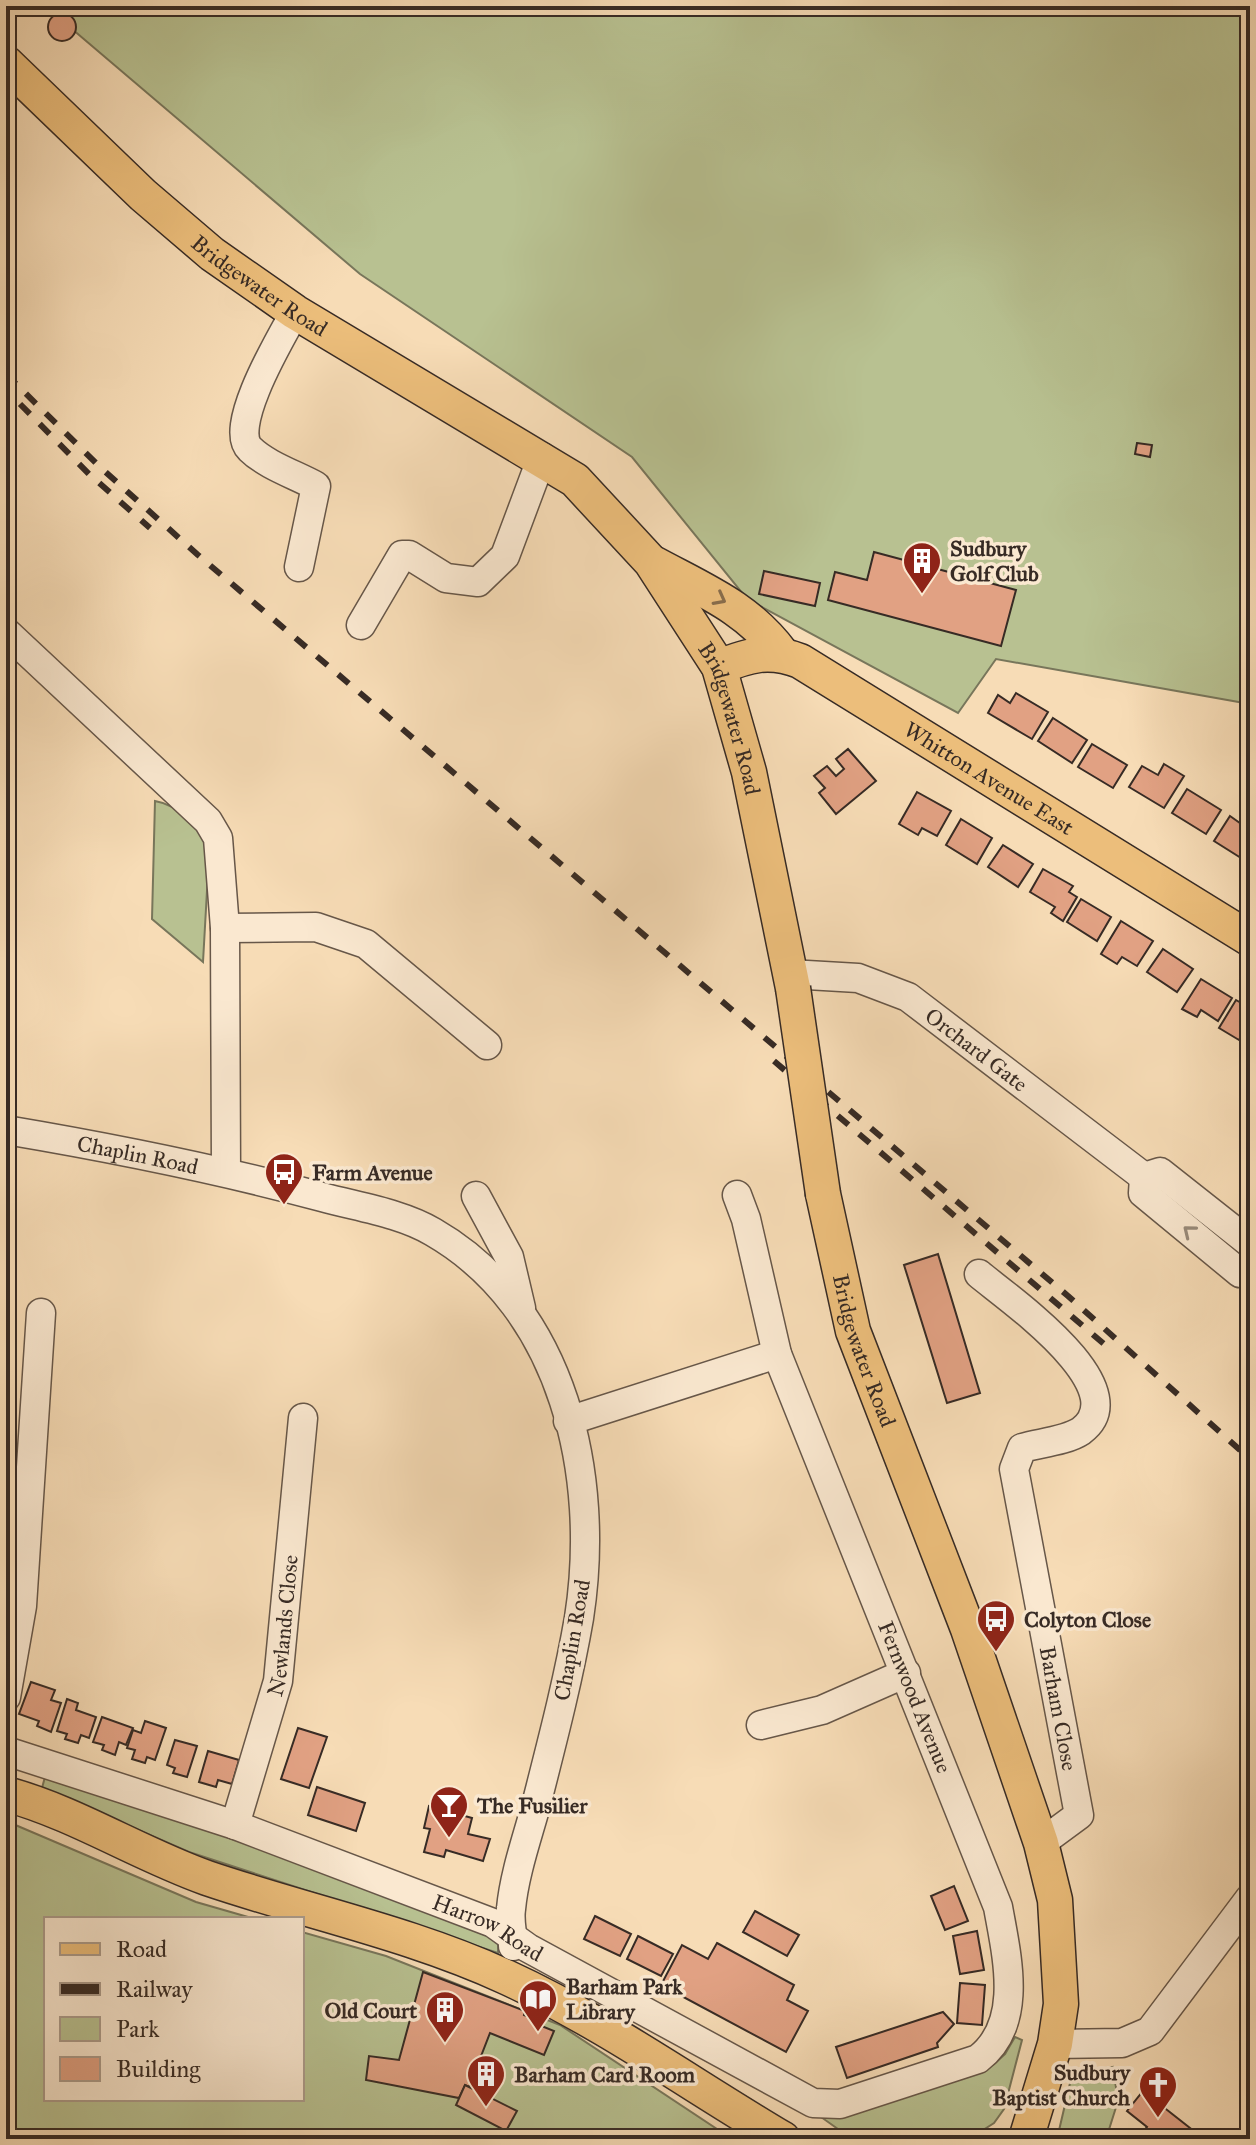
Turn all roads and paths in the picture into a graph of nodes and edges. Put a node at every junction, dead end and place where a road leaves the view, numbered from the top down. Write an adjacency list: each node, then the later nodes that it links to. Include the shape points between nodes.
1 (6, 63): 2 (main road, Bridgewater Road, via 143,195 212,254)
2 (295, 312): 3 (main road, Bridgewater Road); 5 (street, via 261,376 243,438 250,449 316,486)
3 (542, 457): 4 (main road, Bridgewater Road, via 575,480); 6 (street, via 505,556 478,582 446,578 402,555)
4 (651, 562): 8 (main road, Bridgewater Road, one-way to 8, via 741,610); 9 (main road, Bridgewater Road)
5 (299, 567)
6 (361, 625)
7 (6, 632): 10 (street, via 208,821 218,838)
8 (782, 654): 9 (main road, via 756,653); 11 (main road, Whitton Avenue East)
9 (719, 667): 12 (main road, Bridgewater Road, via 749,772)
10 (225, 928): 13 (street, via 316,927 366,944); 15 (street)
11 (1250, 939)
12 (791, 981): 16 (street, Orchard Gate, via 858,978 908,997); 33 (main road, Bridgewater Road, bridge, via 823,1194 853,1331 968,1629)
13 (487, 1045)
14 (6, 1130): 15 (street, Chaplin Road)
15 (226, 1172): 22 (street, Chaplin Road, via 432,1231 476,1262)
16 (1144, 1177): 19 (street, Orchard Gate, via 1160,1172); 20 (street, Orchard Gate, one-way to 16, via 1240,1273 1143,1193)
17 (737, 1195): 24 (street, Fernwood Avenue)
18 (476, 1196): 22 (street, Chaplin Road, via 509,1257)
19 (1250, 1243)
20 (1250, 1270)
21 (979, 1274): 33 (street, Barham Close, via 1074,1355 1088,1377 1093,1400 1079,1433 1022,1448 1014,1469 1079,1815)
22 (521, 1309): 26 (street, Chaplin Road, via 545,1350)
23 (41, 1313): 28 (street, via 22,1606)
24 (777, 1354): 26 (street); 27 (street, Fernwood Avenue)
25 (303, 1418): 32 (street, Newlands Close, via 278,1681)
26 (568, 1421): 35 (street, Chaplin Road, via 583,1479 587,1551 559,1714 513,1894)
27 (906, 1673): 29 (street, via 822,1710); 38 (street, Fernwood Avenue, via 998,1907 1009,1972 1003,2027)
28 (6, 1697)
29 (761, 1725)
30 (6, 1751): 32 (street, Harrow Road)
31 (6, 1794): 36 (main road, Harrow Road, via 205,1877 407,1939)
32 (235, 1825): 35 (street, Harrow Road, via 493,1923)
33 (1041, 1843): 37 (main road, Bridgewater Road, via 1055,1900 1061,2004)
34 (1250, 1898): 37 (street, via 1150,2031 1122,2043)
35 (513, 1936): 36 (street, Chaplin Road); 38 (street, Harrow Road, via 813,2103 840,2104 919,2081)
36 (506, 1977): 39 (main road, Harrow Road, via 639,2047)
37 (1055, 2044): 40 (main road, Bridgewater Road)
38 (993, 2048)
39 (783, 2139)
40 (1026, 2139)

